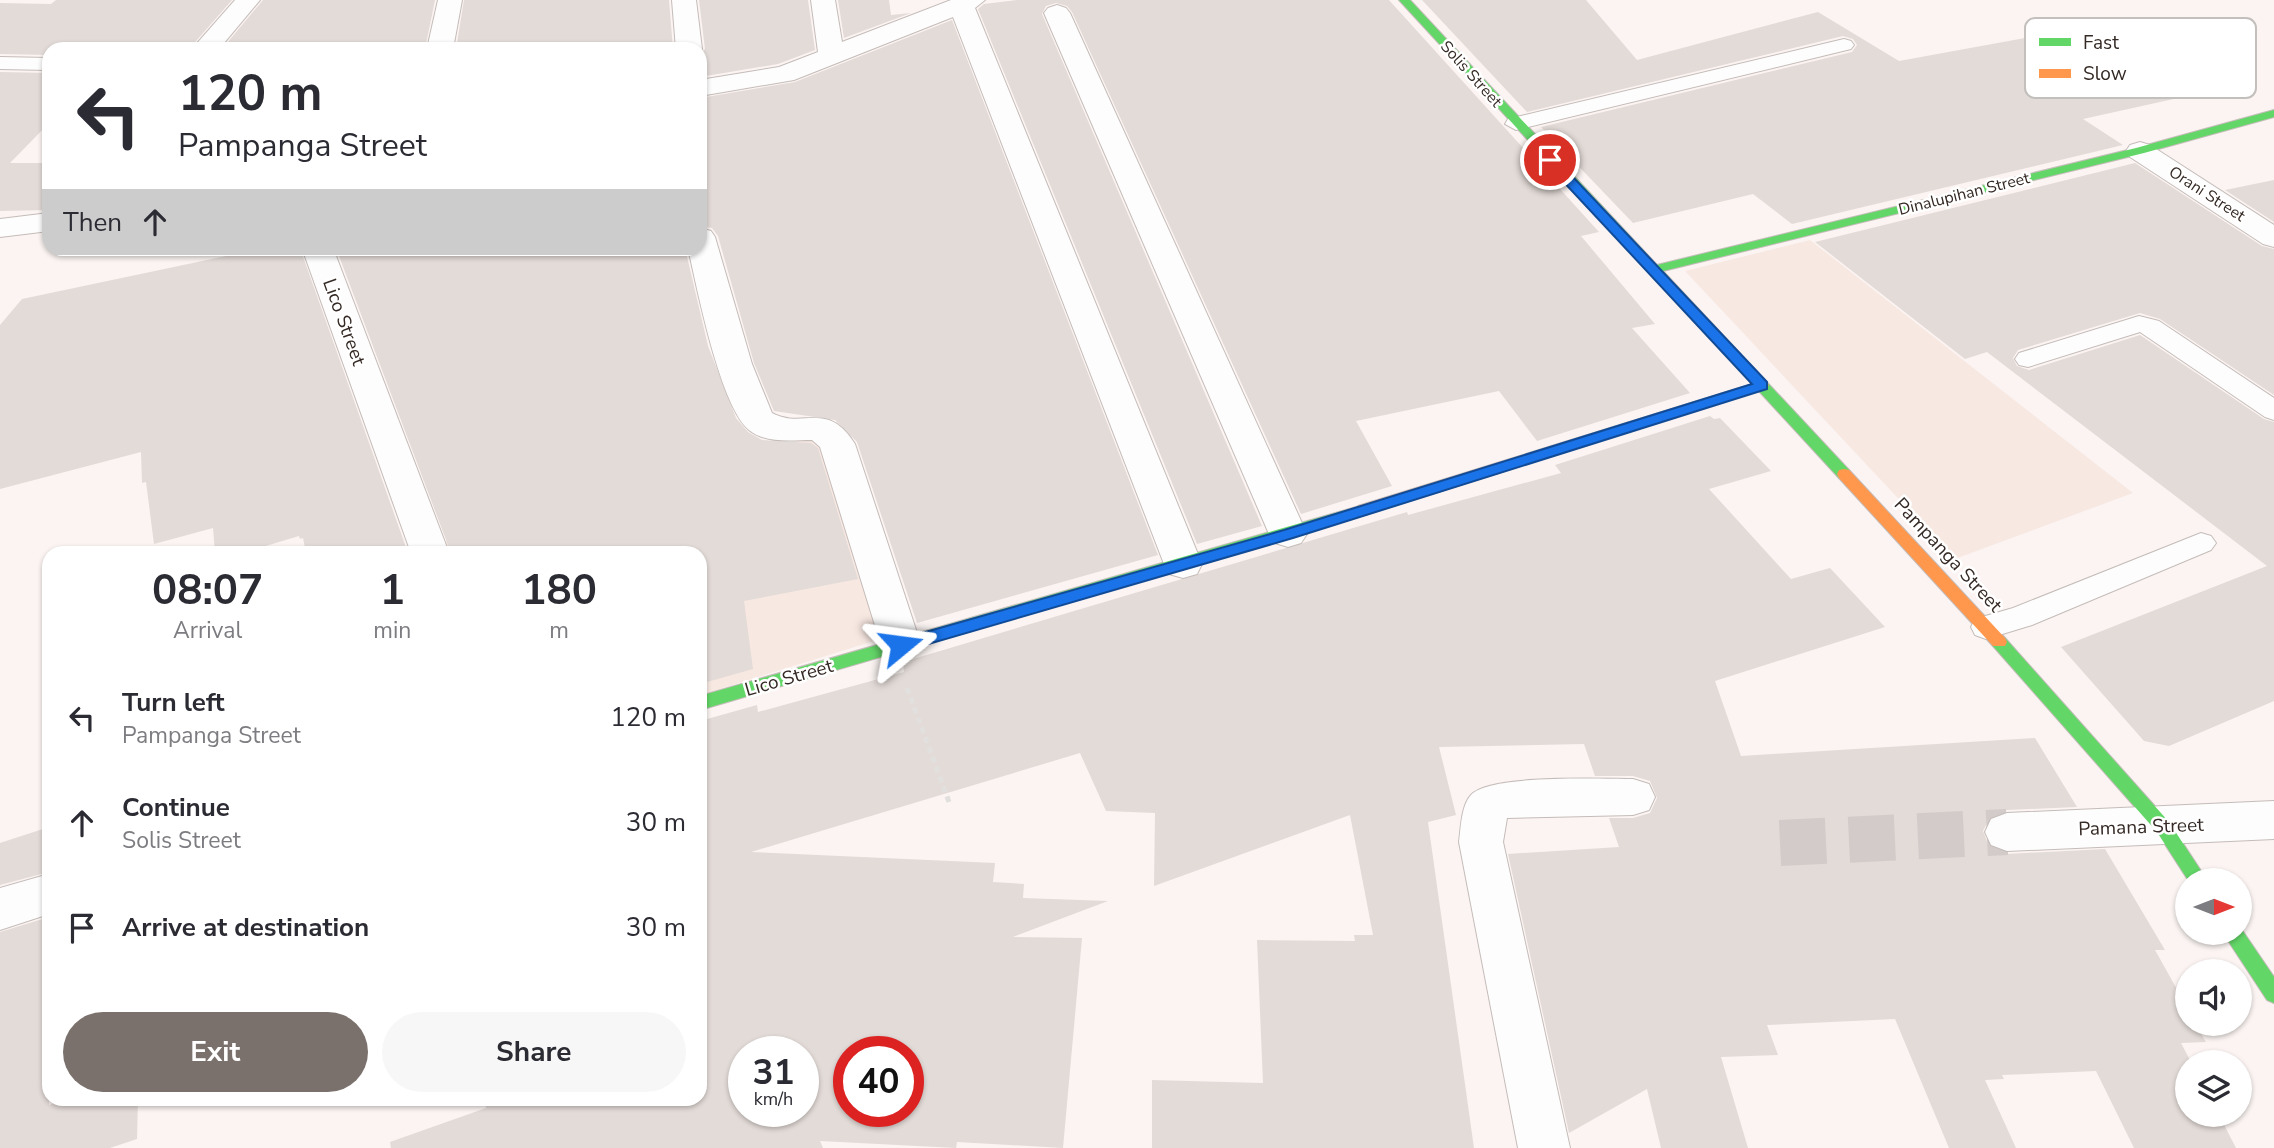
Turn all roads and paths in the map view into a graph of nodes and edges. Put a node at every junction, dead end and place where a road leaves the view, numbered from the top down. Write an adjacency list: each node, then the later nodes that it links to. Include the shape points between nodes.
1 (248, 0): 8 (street)
2 (450, 0): 9 (street)
3 (684, 0): 10 (street)
4 (823, 0): 12 (street)
5 (1404, 0): 17 (street, Solis Street)
6 (967, 2): 12 (street); 31 (street)
7 (1057, 13): 28 (street)
8 (211, 42)
9 (441, 42)
10 (688, 42)
11 (1844, 45): 17 (lane)
12 (831, 55): 15 (street, via 785,74)
13 (0, 63): 14 (lane)
14 (42, 64)
15 (707, 87)
16 (2274, 113): 18 (street, Dinalupihan Street)
17 (1516, 124): 24 (street, Solis Street)
18 (2140, 151): 21 (street, Orani Street); 24 (street, Dinalupihan Street)
19 (42, 223): 20 (street)
20 (0, 228)
21 (2274, 238)
22 (320, 256): 30 (street, Lico Street)
23 (705, 256): 33 (street, via 730,346 757,419 769,427 820,428 832,434)
24 (1653, 270): 26 (street, Pampanga Street)
25 (2028, 359): 27 (lane, via 2139,324)
26 (1762, 386): 28 (street, Lico Street); 32 (street, Pampanga Street)
27 (2274, 411)
28 (1288, 534): 31 (street, Lico Street)
29 (2201, 543): 32 (lane)
30 (427, 546)
31 (1183, 564): 33 (street, Lico Street)
32 (1986, 627): 38 (street, Pampanga Street)
33 (901, 645): 34 (street, Lico Street); 36 (path, via 903,677)
34 (707, 702)
35 (1633, 797): 45 (street, via 1499,800 1487,807 1482,819 1481,842)
36 (949, 802)
37 (2274, 820): 38 (street, Pamana Street)
38 (2163, 827): 39 (street, Pamana Street); 40 (street, Pampanga Street)
39 (2007, 832)
40 (2190, 868)
41 (42, 896): 42 (street)
42 (0, 909)
43 (2241, 945): 44 (street)
44 (2274, 994)
45 (1545, 1148)

